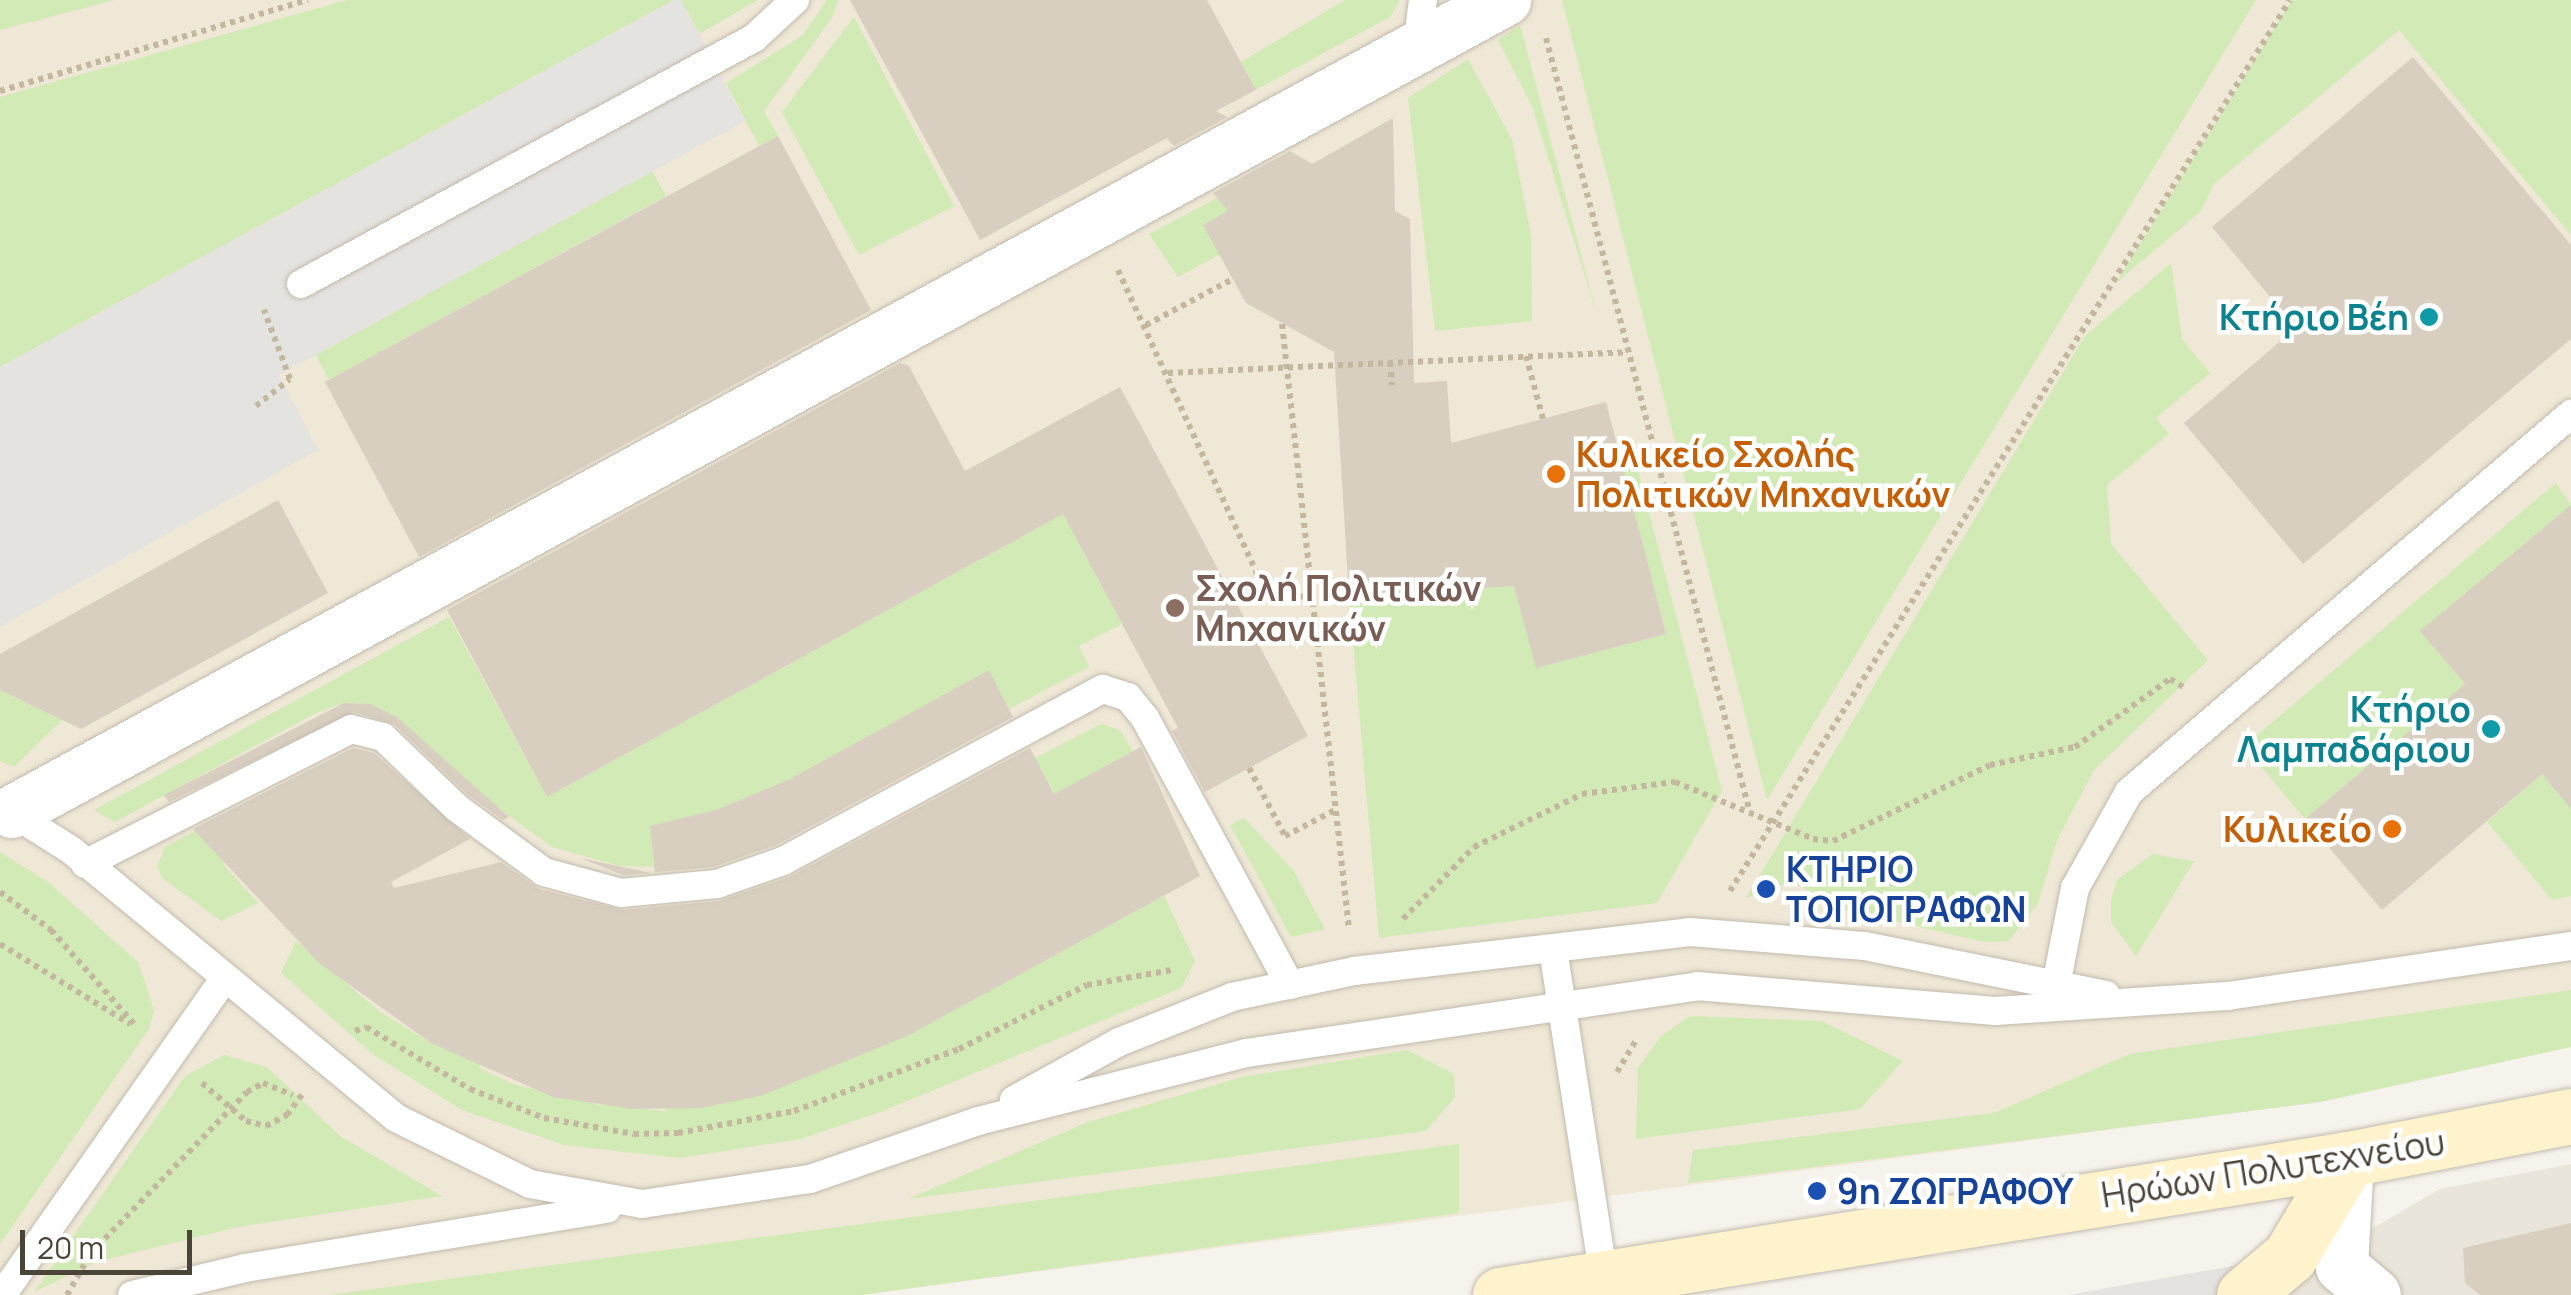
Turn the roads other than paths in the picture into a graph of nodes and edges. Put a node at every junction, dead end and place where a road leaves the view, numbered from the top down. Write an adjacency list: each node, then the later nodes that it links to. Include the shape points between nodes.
1 (795, 0): 4 (lane, via 754,38)
2 (1522, 9): 3 (street)
3 (1420, 24): 6 (street)
4 (301, 284)
5 (2571, 414): 12 (lane, via 2128,792 2088,856)
6 (6, 809): 7 (lane)
7 (86, 864): 10 (lane); 11 (lane, via 350,729 382,737 456,808 544,872 621,893 717,884 783,861 1103,689 1128,697 1145,718)
8 (2571, 946): 12 (lane, via 2326,985 2138,1002)
9 (1553, 949): 11 (lane); 12 (lane, via 1726,933 1865,946); 13 (lane)
10 (224, 979): 17 (lane, via 396,1118 492,1170 566,1196); 19 (lane)
11 (1290, 985): 15 (lane, via 1232,997 1119,1042)
12 (2053, 995): 13 (lane, via 1995,1011 1698,986)
13 (1562, 1005): 15 (lane, via 1246,1053); 18 (lane)
14 (2571, 1116): 16 (street, Ηρώων Πολυτεχνείου)
15 (978, 1120): 17 (lane, via 810,1179)
16 (2348, 1159): 18 (street, Ηρώων Πολυτεχνείου); 22 (street, via 2290,1256); 23 (street, via 2342,1266)
17 (642, 1204): 20 (lane, via 244,1268)
18 (1605, 1288): 21 (street, Ηρώων Πολυτεχνείου)
19 (2, 1295)
20 (132, 1295)
21 (1500, 1295)
22 (2244, 1295)
23 (2376, 1295)

